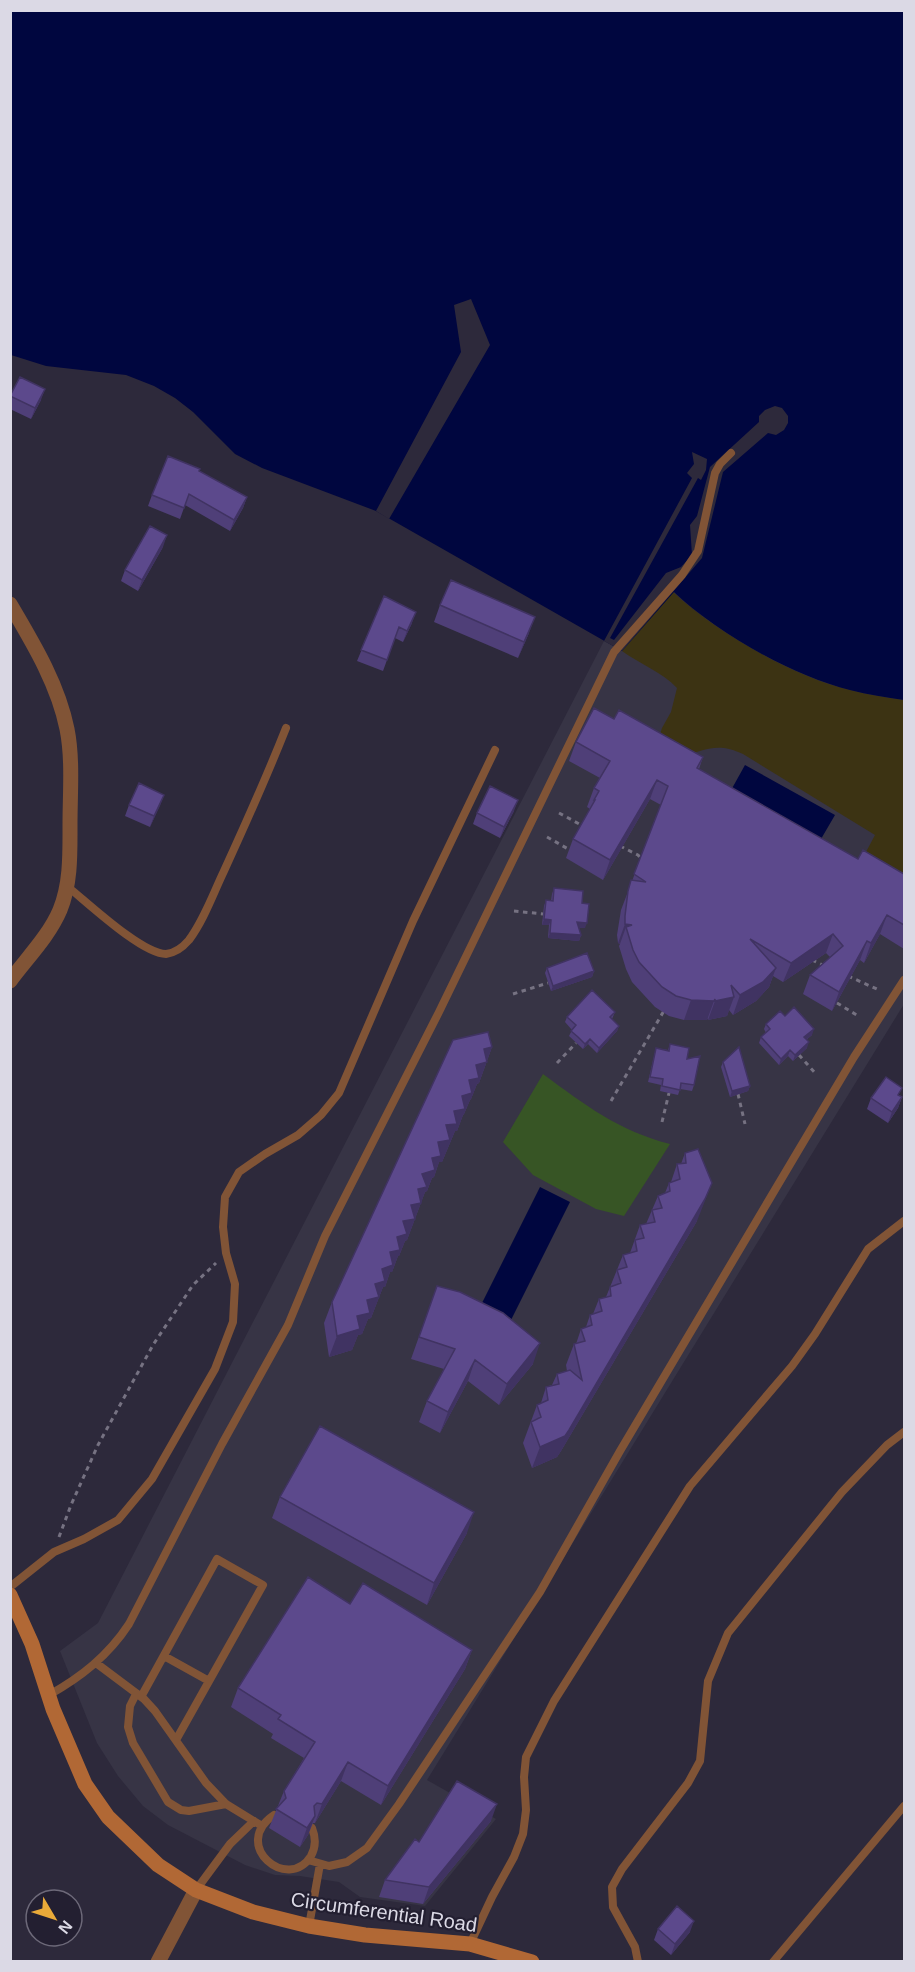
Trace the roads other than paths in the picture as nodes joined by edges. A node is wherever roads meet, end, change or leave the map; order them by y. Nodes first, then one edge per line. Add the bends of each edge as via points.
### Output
1 (731, 453) dead end
2 (10, 604) edge
3 (286, 728) dead end
4 (495, 750) dead end
5 (68, 887) junction
6 (904, 980) edge
7 (10, 981) edge
8 (904, 1221) edge
9 (904, 1432) edge
10 (10, 1587) edge
11 (10, 1595) edge
12 (164, 1656) junction
13 (96, 1663) junction
14 (209, 1681) junction
15 (49, 1695) junction
16 (139, 1696) junction
17 (176, 1740) junction
18 (226, 1804) junction
19 (904, 1806) edge
20 (274, 1815) edge
21 (254, 1821) junction
22 (262, 1826) junction
23 (312, 1828) edge
24 (308, 1860) junction
25 (320, 1864) junction
26 (196, 1890) junction
27 (309, 1926) junction
28 (470, 1944) junction
29 (495, 1956) edge
30 (158, 1962) edge
31 (532, 1962) edge
32 (638, 1962) edge
33 (773, 1962) edge

1 - 13 lane via 714,473 698,551 682,575 614,652 325,1236 288,1325 129,1624 117,1643
2 - 5 street via 58,697 67,730
3 - 5 lane via 203,916 177,951 151,951
4 - 10 lane via 413,921 339,1093 297,1135 239,1172 225,1197 223,1227 235,1284 233,1322 215,1368 187,1419 152,1479 118,1520 54,1552
5 - 7 street via 59,912
6 - 25 lane via 809,1132 540,1592 367,1848 348,1863
8 - 28 lane via 868,1249 792,1366 690,1486 554,1701 526,1756 523,1834
9 - 32 lane via 842,1492 728,1633 708,1681 700,1761 612,1887 613,1907 635,1947
11 - 15 main road, Circumferential Road
12 - 14 lane
12 - 14 lane via 217,1559 263,1585
12 - 16 lane
13 - 15 lane
13 - 16 lane
14 - 17 lane
15 - 26 main road, Circumferential Road via 85,1784 108,1817 158,1865
16 - 17 lane via 156,1711
16 - 18 lane via 130,1706 128,1727 133,1743 168,1802 189,1811
17 - 18 lane
18 - 21 lane
19 - 33 lane
20 - 22 lane
21 - 22 lane
21 - 26 lane via 230,1844
22 - 24 lane via 259,1848 272,1865 288,1869
23 - 24 lane via 315,1845
24 - 25 lane
25 - 27 lane
26 - 27 main road, Circumferential Road via 253,1912
26 - 30 street
27 - 28 main road, Circumferential Road
28 - 29 main road, Circumferential Road
29 - 31 main road, Circumferential Road

